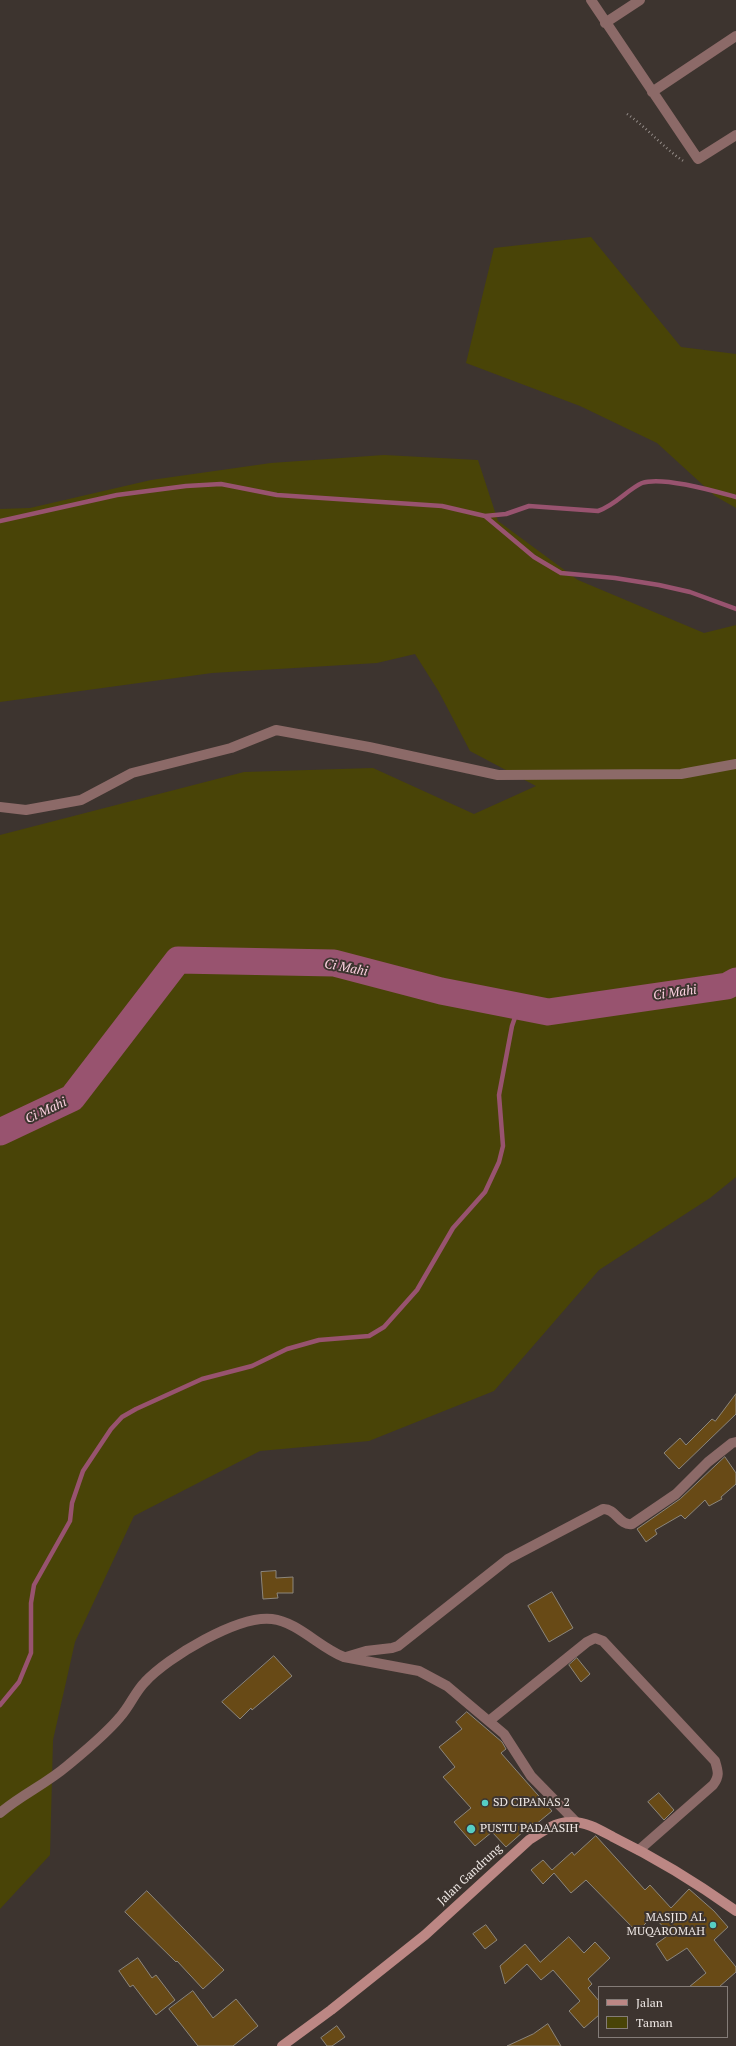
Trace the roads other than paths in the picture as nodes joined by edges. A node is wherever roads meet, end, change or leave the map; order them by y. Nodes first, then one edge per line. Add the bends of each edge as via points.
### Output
1 (591, 0) edge
2 (640, 0) edge
3 (606, 23) junction
4 (736, 36) edge
5 (652, 92) junction
6 (736, 135) edge
7 (736, 764) edge
8 (0, 807) edge
9 (736, 1442) edge
10 (344, 1657) junction
11 (489, 1721) junction
12 (0, 1813) edge
13 (576, 1822) junction
14 (639, 1850) junction
15 (736, 1911) edge
16 (282, 2046) edge

1 - 3 street
2 - 3 street
3 - 5 street
4 - 5 street
5 - 6 street via 698,159
7 - 8 street via 681,774 498,775 276,730 231,748 132,773 81,800 26,810
9 - 10 street via 708,1462 676,1494 632,1524 623,1523 609,1510 603,1509 508,1558 398,1646
10 - 11 street via 428,1674 447,1686
10 - 12 street via 332,1653 290,1624 272,1619 247,1622 217,1632 150,1677 110,1728 55,1776 18,1798
11 - 13 street via 504,1734 531,1776
11 - 14 street via 586,1642 596,1638 603,1641 715,1760 718,1771 713,1786
13 - 14 street, Jalan Gandrung via 591,1826
13 - 16 street, Jalan Gandrung via 558,1824 529,1840 425,1935
14 - 15 street, Jalan Gandrung via 687,1877

